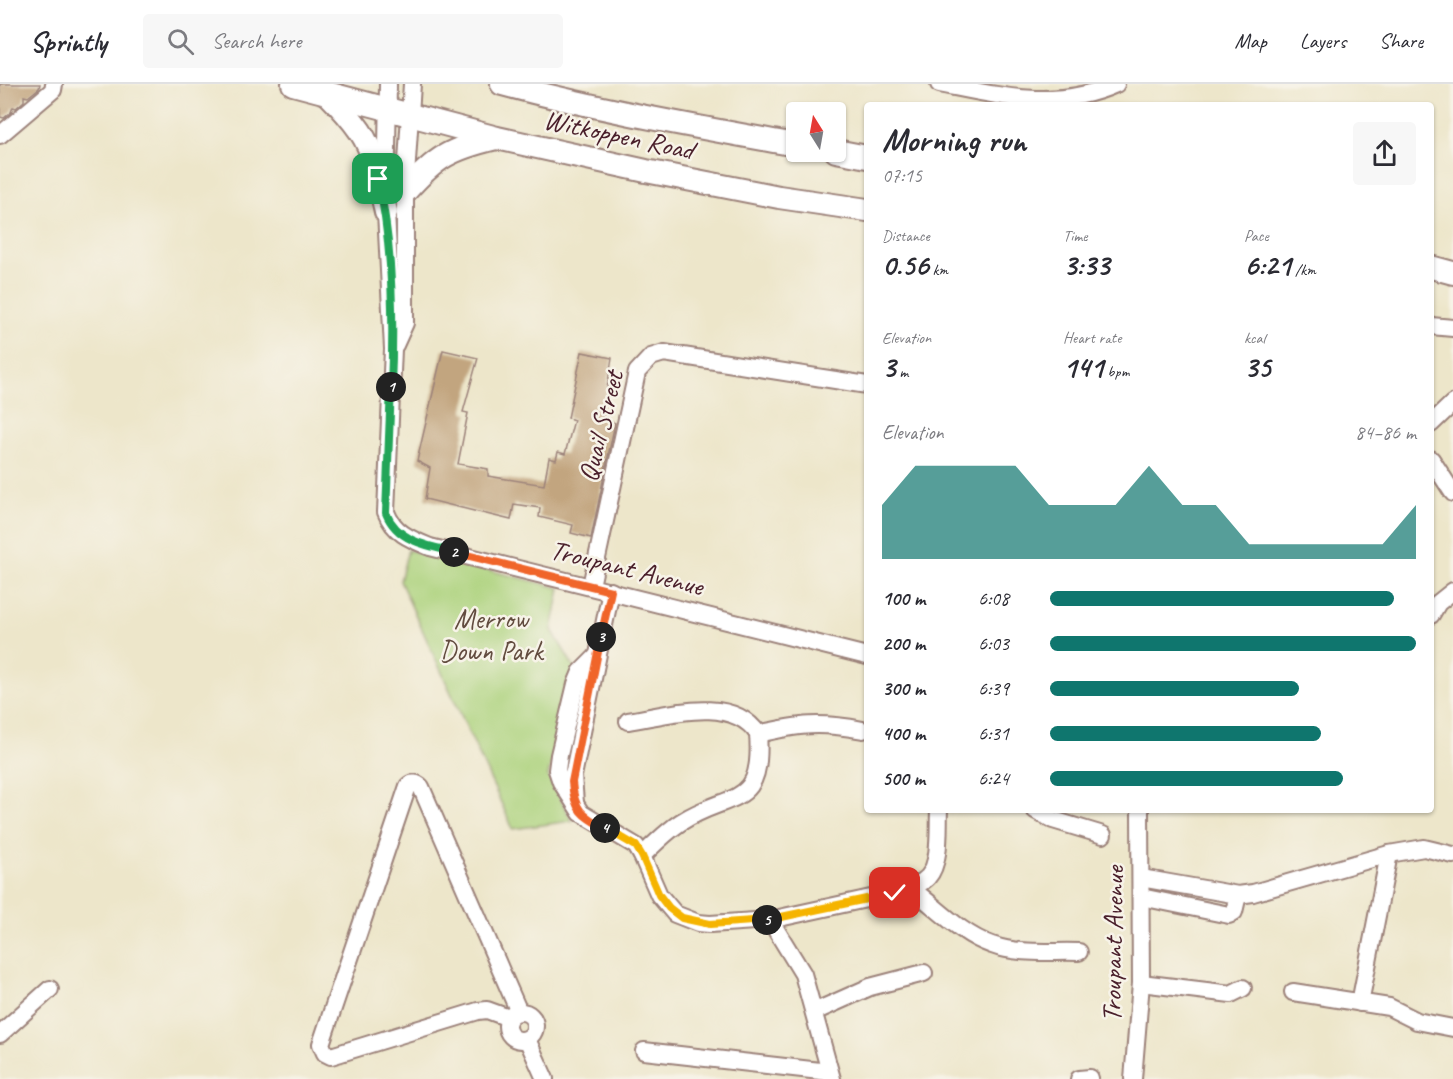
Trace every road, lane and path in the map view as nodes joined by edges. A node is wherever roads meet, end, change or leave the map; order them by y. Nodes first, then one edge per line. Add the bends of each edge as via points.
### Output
1 (54, 84) edge
2 (293, 84) edge
3 (388, 84) edge
4 (412, 84) edge
5 (502, 84) edge
6 (939, 84) edge
7 (1116, 84) edge
8 (328, 95) junction
9 (387, 109) junction
10 (410, 113) junction
11 (0, 135) edge
12 (497, 138) junction
13 (786, 143) edge
14 (846, 153) edge
15 (864, 156) edge
16 (405, 192) junction
17 (864, 210) edge
18 (386, 212) junction
19 (1434, 268) edge
20 (1453, 273) edge
21 (1434, 285) edge
22 (1453, 289) edge
23 (1434, 326) edge
24 (1453, 328) edge
25 (393, 349) junction
26 (864, 386) edge
27 (1453, 403) edge
28 (1434, 421) edge
29 (1434, 464) edge
30 (1453, 493) edge
31 (591, 586) junction
32 (611, 591) junction
33 (1453, 591) edge
34 (1434, 609) edge
35 (864, 655) edge
36 (628, 721) dead end
37 (863, 730) dead end
38 (758, 734) junction
39 (939, 813) edge
40 (1040, 813) edge
41 (1140, 813) edge
42 (1103, 835) dead end
43 (1389, 854) junction
44 (1453, 855) edge
45 (642, 856) junction
46 (1141, 878) junction
47 (912, 889) junction
48 (1238, 895) junction
49 (1141, 897) junction
50 (770, 920) junction
51 (1079, 952) dead end
52 (924, 973) dead end
53 (1141, 984) junction
54 (1243, 988) dead end
55 (50, 989) dead end
56 (1293, 992) dead end
57 (1360, 1004) junction
58 (814, 1012) junction
59 (514, 1015) junction
60 (1453, 1028) edge
61 (0, 1034) edge
62 (644, 1052) dead end
63 (830, 1075) edge
64 (545, 1079) edge
65 (1133, 1079) edge

1 - 11 street
2 - 8 main road, Witkoppen Road
3 - 9 street
4 - 10 street
5 - 13 main road, Witkoppen Road via 558,99
6 - 7 street via 1019,99 1050,100
8 - 9 main road, Witkoppen Road
8 - 18 main road via 354,123 370,149
9 - 10 main road, Witkoppen Road
9 - 18 street
10 - 12 main road, Witkoppen Road
10 - 16 street
12 - 16 main road via 443,156 427,167
12 - 17 main road, Witkoppen Road via 779,197
14 - 15 main road
16 - 25 street via 405,324
18 - 25 street
19 - 20 main road
21 - 22 main road
23 - 24 street
25 - 31 street, Troupant Avenue via 386,513 399,533 430,547
26 - 31 street, Quail Street via 664,353 651,357 637,372
27 - 28 street
29 - 30 street
31 - 32 street, Troupant Avenue
32 - 35 street, Troupant Avenue
32 - 45 street via 597,656 581,672 576,684 558,770 566,792 581,813 636,846
33 - 34 street
36 - 38 street via 719,711 744,720
37 - 38 street via 813,724
38 - 45 street via 758,769 746,791 683,820
39 - 47 street via 936,861 928,877
40 - 42 street
41 - 46 street, Troupant Avenue
43 - 44 street via 1424,848
43 - 48 street
43 - 57 street
45 - 50 street via 659,895 682,918 710,924
46 - 48 street
46 - 49 street, Troupant Avenue
47 - 50 street
47 - 51 street via 973,937 993,946
48 - 49 street via 1234,912 1228,915
49 - 53 street, Troupant Avenue
50 - 58 street via 800,968
52 - 58 street via 870,987
53 - 54 street via 1231,994
53 - 65 street, Troupant Avenue
55 - 61 street
56 - 57 street
57 - 60 street via 1389,1007 1417,1021
58 - 63 street
59 - 59 street via 477,1011 331,1056 323,1049 321,1044 410,784 421,787
59 - 64 street via 507,1025 510,1035 527,1038
62 - 63 street

